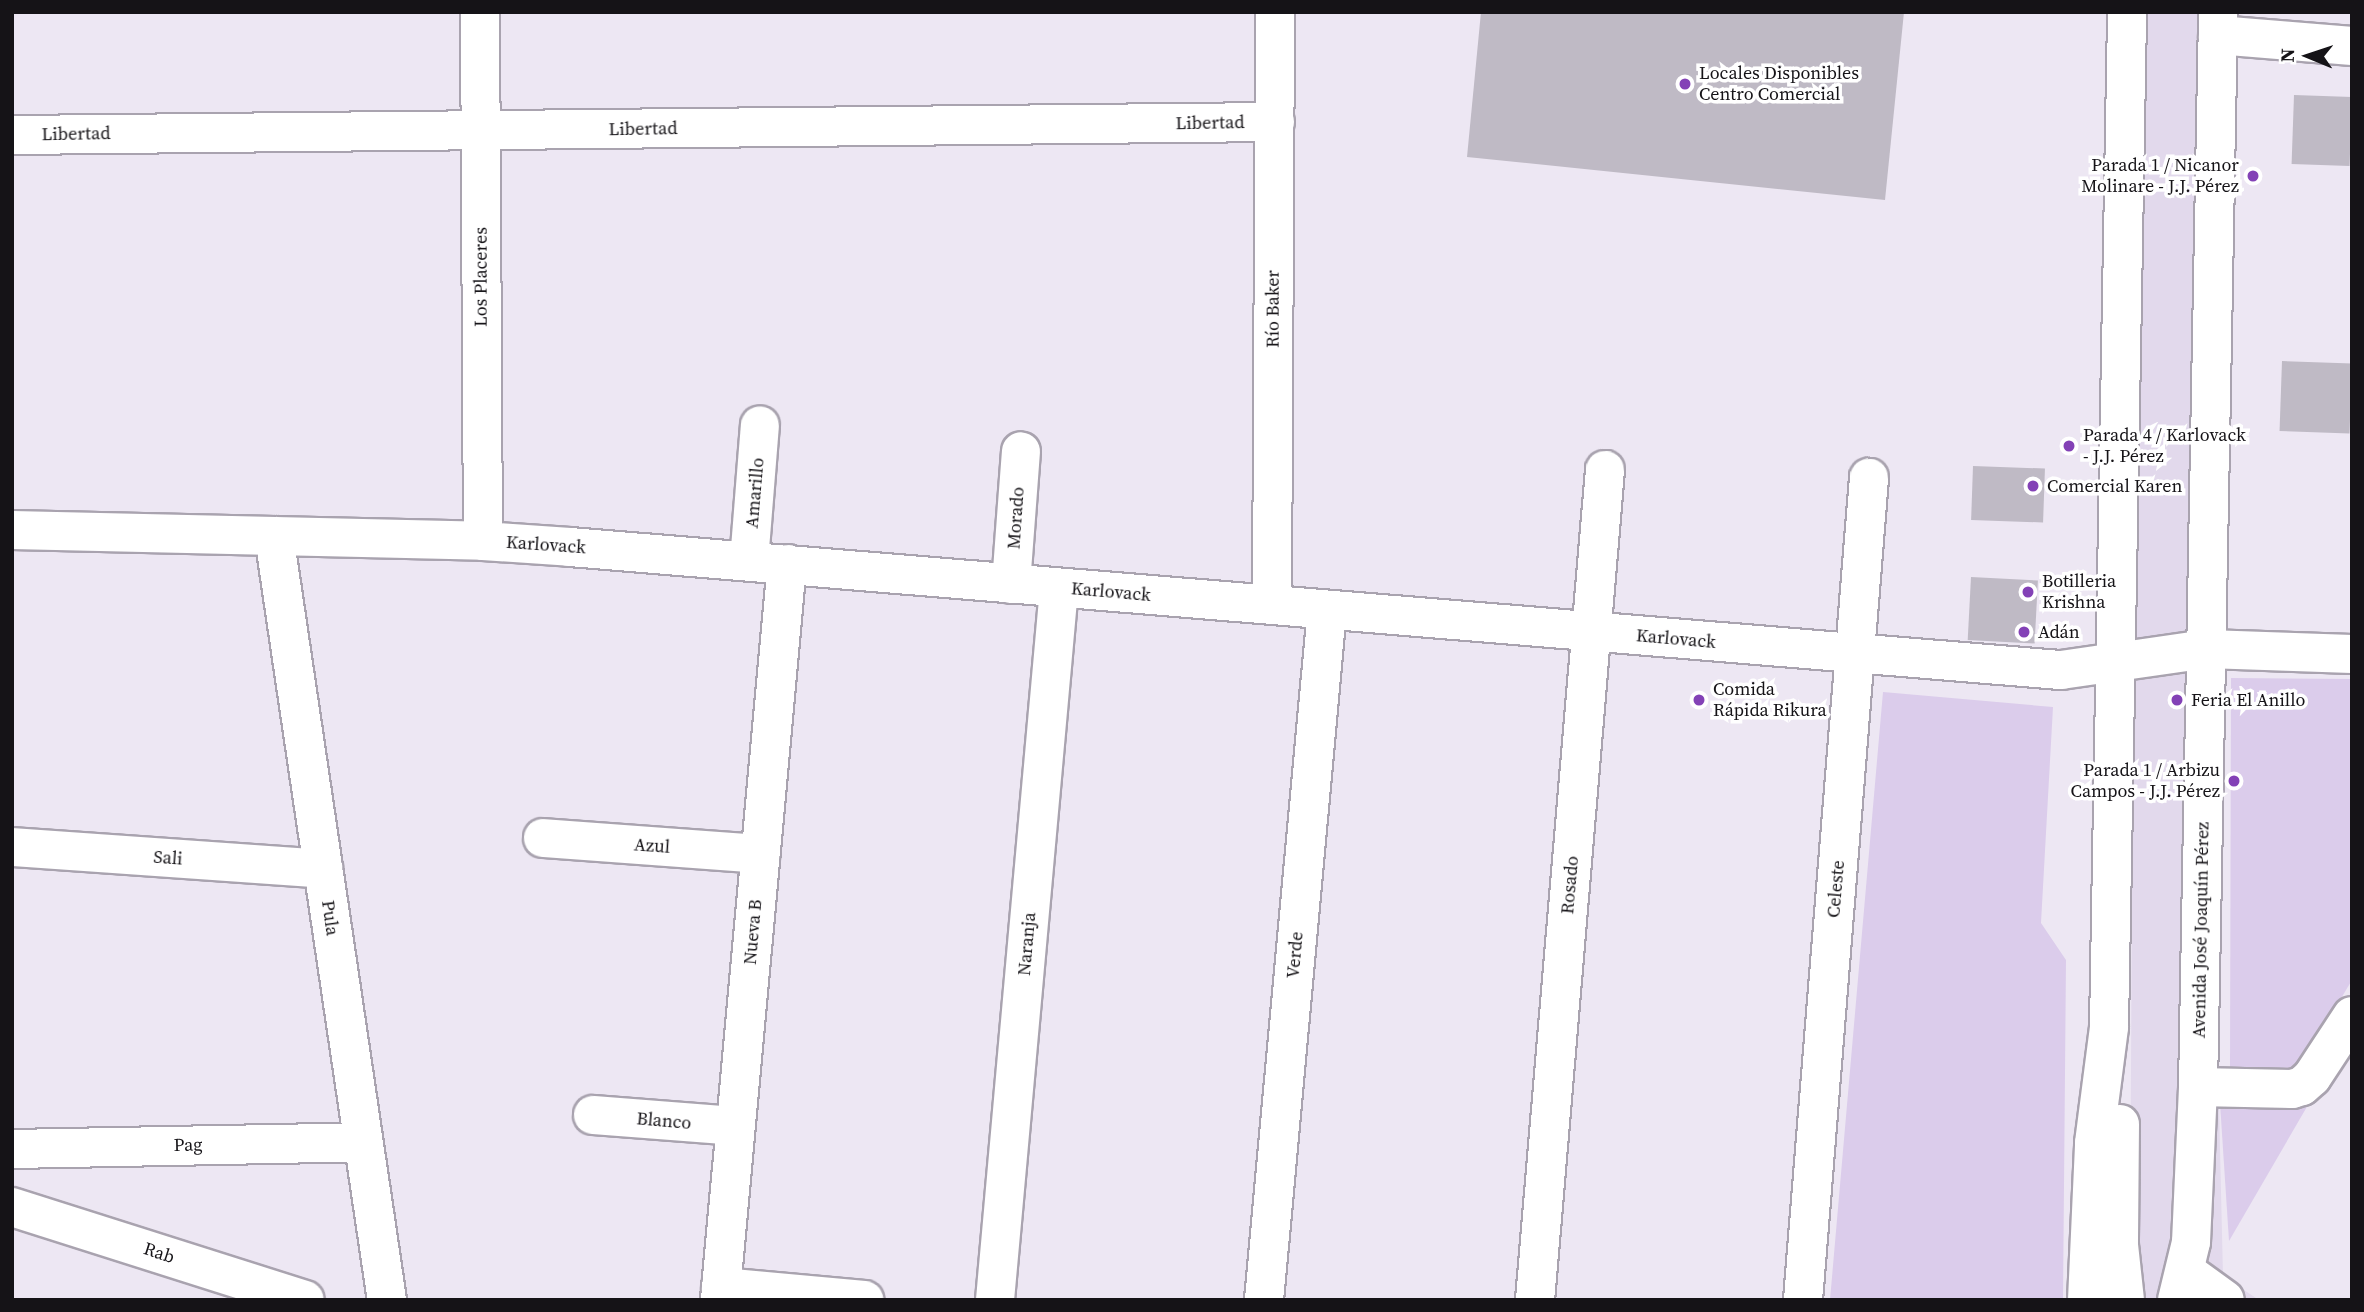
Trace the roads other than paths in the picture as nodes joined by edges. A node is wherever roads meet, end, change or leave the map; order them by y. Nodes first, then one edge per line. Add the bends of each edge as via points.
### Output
1 (480, 12) edge
2 (1275, 12) edge
3 (2127, 12) edge
4 (2218, 24) edge
5 (2352, 46) edge
6 (1275, 122) junction
7 (481, 130) junction
8 (12, 135) edge
9 (760, 425) dead end
10 (1021, 452) dead end
11 (1605, 470) dead end
12 (1869, 478) dead end
13 (12, 530) edge
14 (274, 536) junction
15 (483, 541) junction
16 (768, 563) junction
17 (1011, 584) junction
18 (1059, 587) junction
19 (1272, 605) junction
20 (1327, 610) junction
21 (1591, 632) junction
22 (2207, 649) junction
23 (1854, 654) junction
24 (2352, 654) edge
25 (2115, 661) junction
26 (543, 838) dead end
27 (12, 847) edge
28 (760, 854) junction
29 (323, 869) junction
30 (2352, 1016) edge
31 (2109, 1042) junction
32 (2198, 1087) junction
33 (593, 1115) dead end
34 (735, 1126) junction
35 (363, 1142) junction
36 (12, 1149) edge
37 (12, 1207) edge
38 (2181, 1285) edge
39 (720, 1294) edge
40 (305, 1300) edge
41 (387, 1300) edge
42 (864, 1300) edge
43 (995, 1300) edge
44 (1264, 1300) edge
45 (1535, 1300) edge
46 (1803, 1300) edge
47 (2087, 1300) edge
48 (2125, 1300) edge
49 (2225, 1300) edge

1 - 7 street, Los Placeres
2 - 6 street, Río Baker
3 - 25 street
4 - 5 street
4 - 22 street, Avenida José Joaquín Pérez
6 - 7 street, Libertad
6 - 19 street, Río Baker
7 - 8 street, Libertad
7 - 15 street, Los Placeres
9 - 16 street, Amarillo
10 - 17 street, Morado
11 - 21 street, Rosado
12 - 23 street, Celeste
13 - 14 street, Karlovack
14 - 15 street, Karlovack
14 - 29 street, Pula
15 - 16 street, Karlovack
16 - 17 street, Karlovack
16 - 28 street, Nueva B
17 - 18 street, Karlovack
18 - 19 street, Karlovack
18 - 43 street, Naranja
19 - 20 street, Karlovack
20 - 21 street, Karlovack
20 - 44 street, Verde
21 - 23 street, Karlovack
21 - 45 street, Rosado
22 - 24 street, Karlovack
22 - 25 street, Karlovack
22 - 32 street, Avenida José Joaquín Pérez
23 - 25 street, Karlovack via 2061,670
23 - 46 street, Celeste
25 - 31 street
26 - 28 street, Azul
27 - 29 street, Sali
28 - 34 street, Nueva B
29 - 35 street, Pula
30 - 32 street via 2302,1086
31 - 47 street via 2094,1143
31 - 48 street via 2118,1072 2119,1245
32 - 38 street, Avenida José Joaquín Pérez via 2191,1242
33 - 34 street, Blanco
34 - 39 street, Nueva B
35 - 36 street, Pag
35 - 41 street, Pula
37 - 40 street, Rab
38 - 49 street
39 - 42 street

